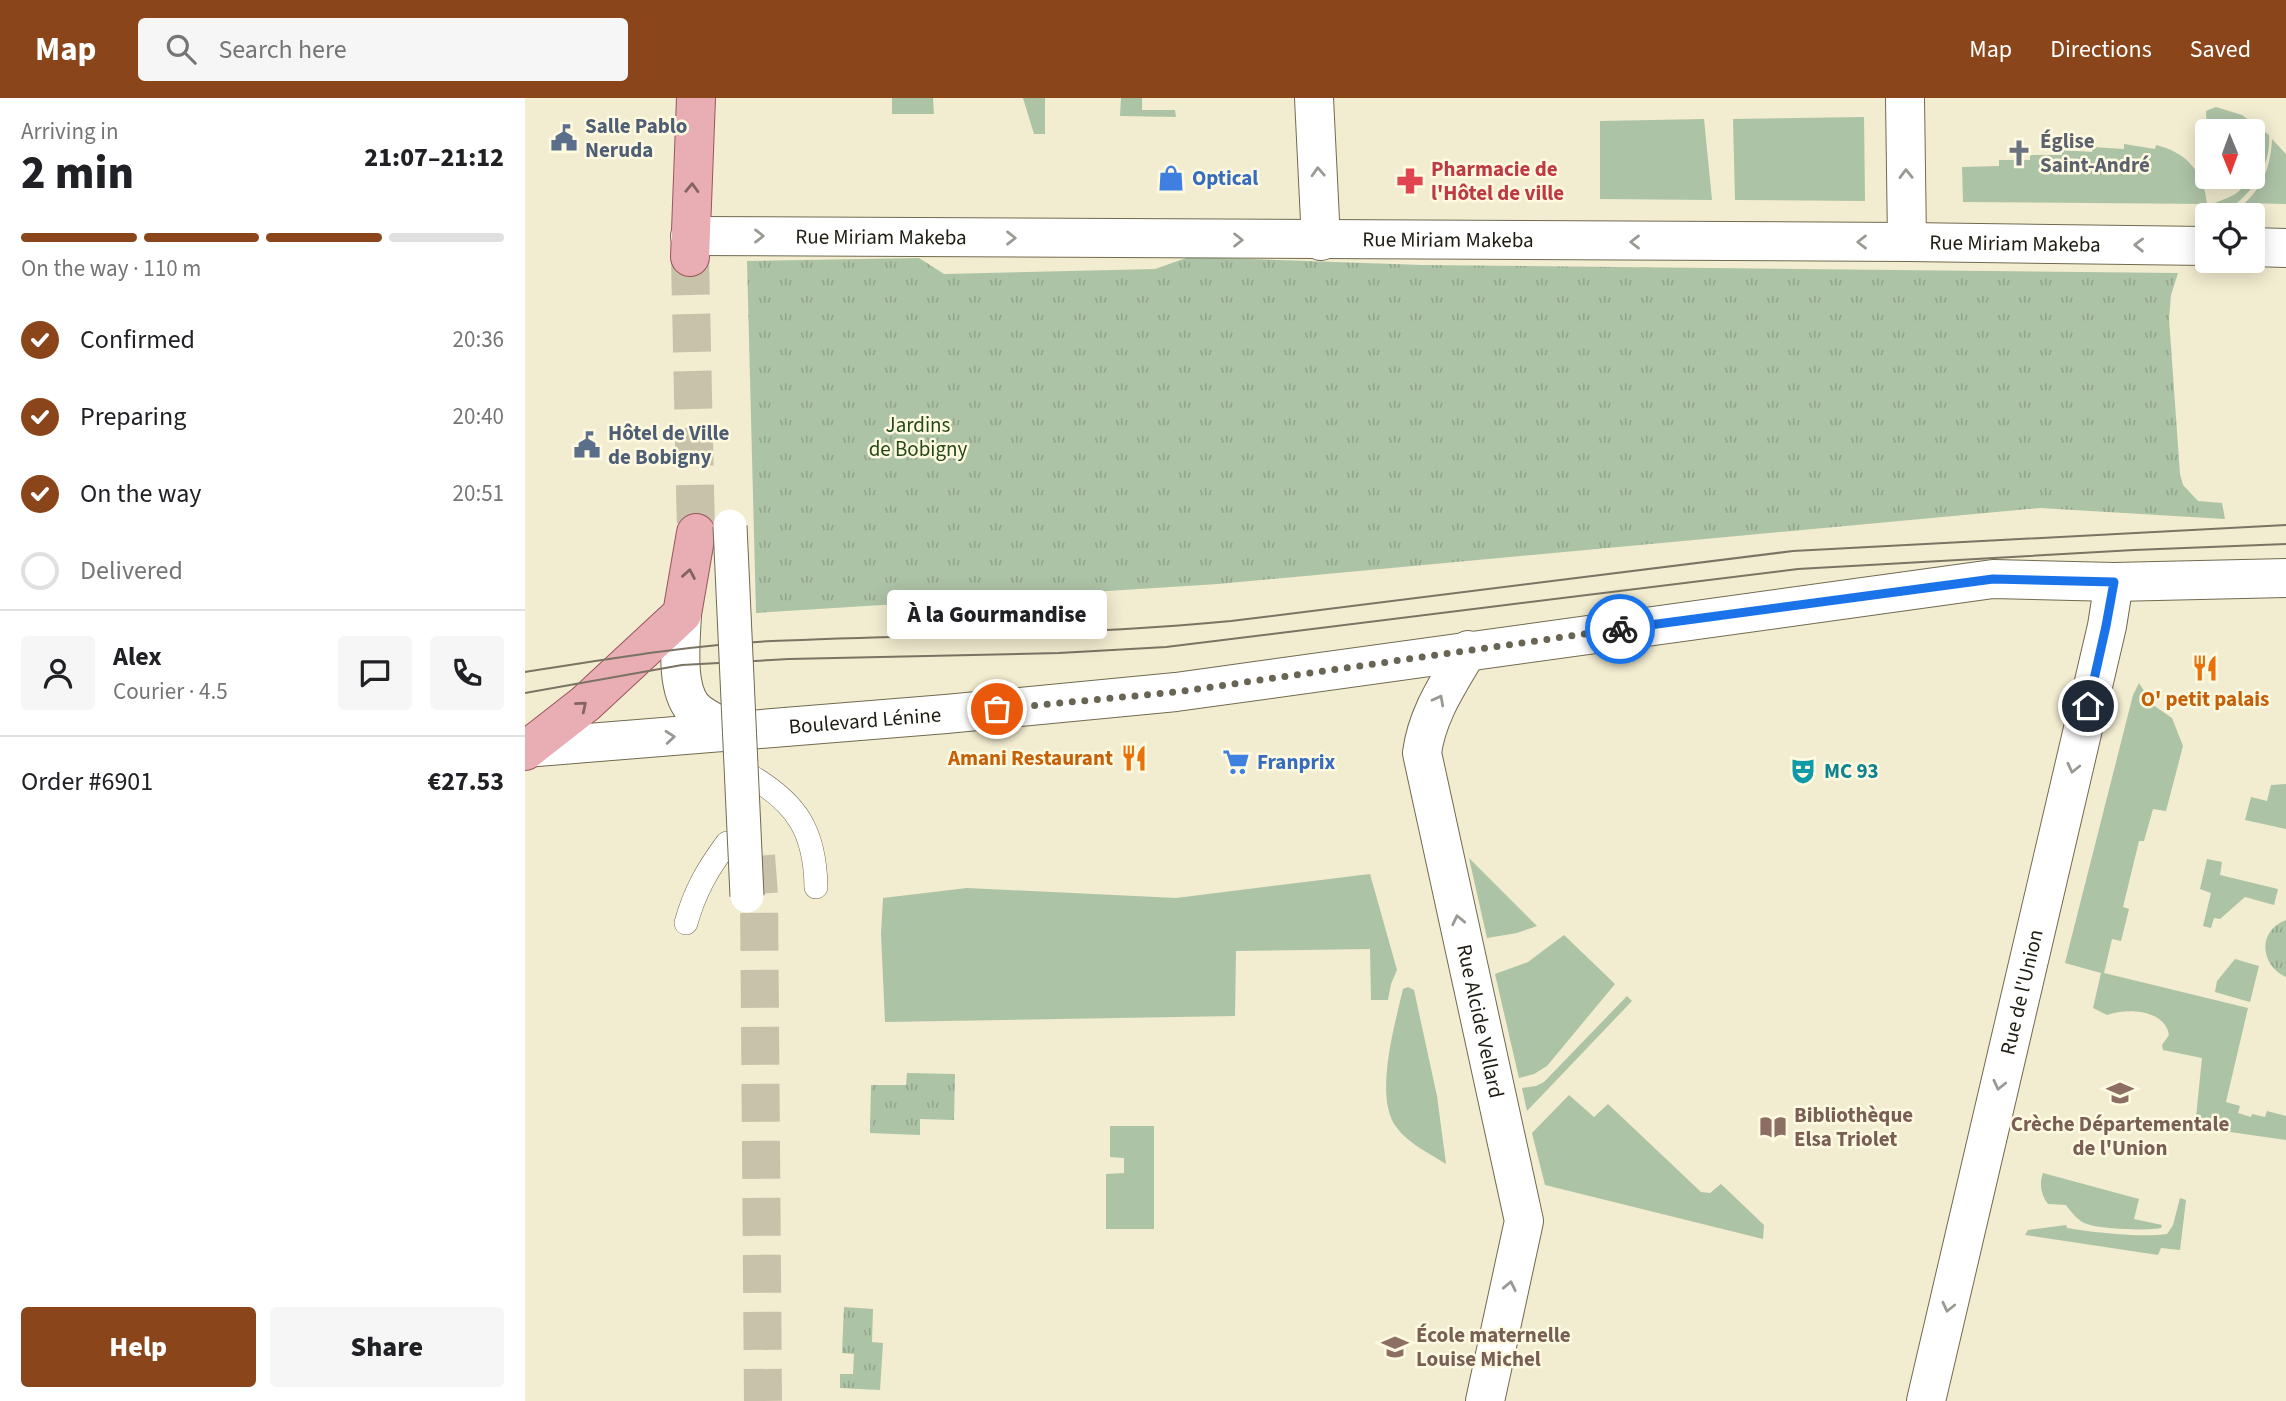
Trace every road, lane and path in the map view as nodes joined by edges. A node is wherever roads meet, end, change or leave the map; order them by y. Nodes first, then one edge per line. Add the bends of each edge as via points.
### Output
1 (696, 98) edge
2 (1314, 98) edge
3 (1905, 98) edge
4 (1321, 241) junction
5 (1907, 242) junction
6 (2195, 246) edge
7 (690, 247) joint
8 (2265, 247) edge
9 (2286, 247) edge
10 (713, 530) joint
11 (2286, 578) edge
12 (2114, 582) junction
13 (682, 614) junction
14 (1468, 650) junction
15 (731, 732) junction
16 (526, 749) edge
17 (749, 775) dead end
18 (727, 844) dead end
19 (815, 887) dead end
20 (747, 896) dead end
21 (686, 923) dead end
22 (1485, 1401) edge
23 (1927, 1401) edge

7 -> 1 main road
4 -> 2 street
5 -> 3 street
5 -> 4 street, Rue Miriam Makeba
7 -> 4 street, Rue Miriam Makeba
6 -> 5 street, Rue Miriam Makeba
8 - 9 street
13 -> 10 main road
10 - 20 street, bridge
11 - 12 street, Boulevard Lénine
12 - 14 street, Boulevard Lénine via 1993,579
12 -> 23 street, Rue de l'Union
13 - 15 street via 684,688 694,709
16 -> 13 main road via 585,704
14 - 15 street, Boulevard Lénine via 1176,692
22 -> 14 street, Rue Alcide Vellard via 1524,1221 1422,753 1436,704
16 -> 15 street, Boulevard Lénine
17 - 19 lane via 796,812 808,834
18 - 21 lane via 707,870

